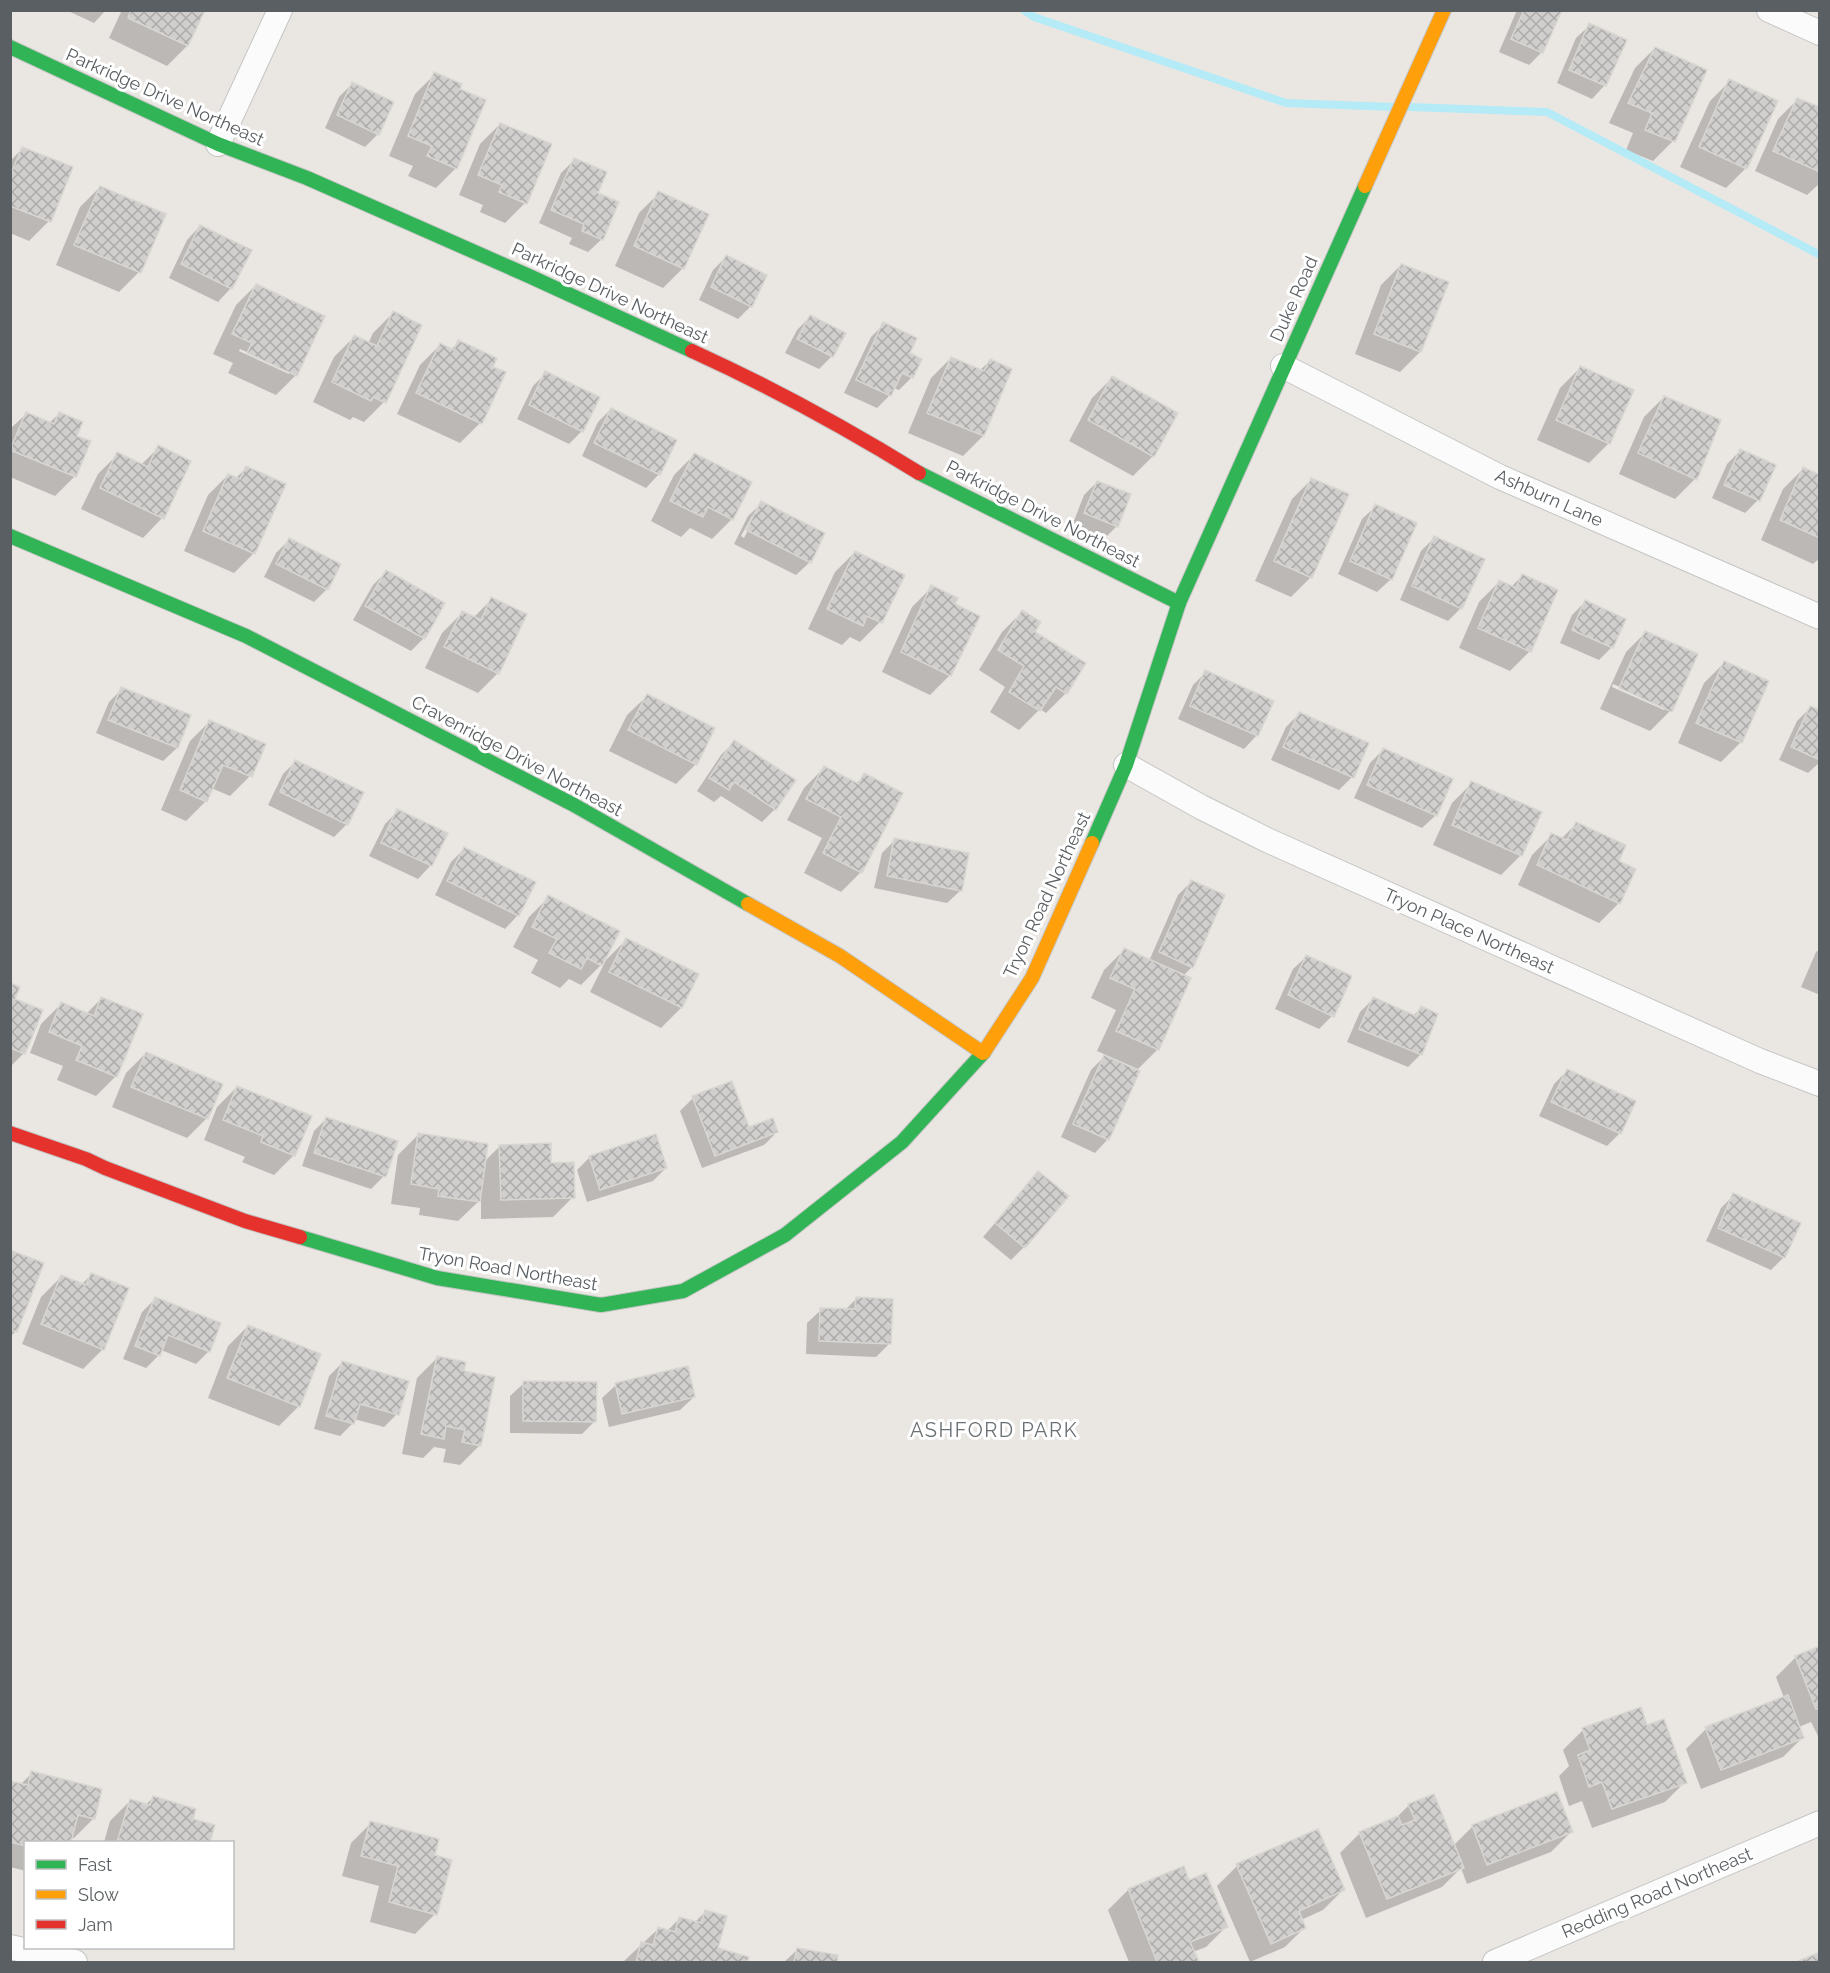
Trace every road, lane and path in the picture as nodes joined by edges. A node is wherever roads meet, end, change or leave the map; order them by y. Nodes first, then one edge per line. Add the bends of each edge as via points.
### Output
1 (280, 10) edge
2 (1444, 10) edge
3 (1769, 10) edge
4 (1820, 33) edge
5 (10, 47) edge
6 (218, 144) junction
7 (1283, 366) junction
8 (10, 536) edge
9 (1179, 603) junction
10 (1820, 617) edge
11 (1126, 765) junction
12 (983, 1053) junction
13 (1820, 1084) edge
14 (10, 1133) edge
15 (1820, 1823) edge
16 (10, 1947) edge
17 (75, 1962) edge
18 (1495, 1962) edge

1 - 6 street
2 - 7 street, Duke Road
3 - 4 street
5 - 6 street, Parkridge Drive Northeast
6 - 9 street, Parkridge Drive Northeast via 308,178 760,382 919,473
7 - 9 street, Duke Road
7 - 10 street, Ashburn Lane via 1500,477
8 - 12 street, Cravenridge Drive Northeast via 246,636 574,805 840,956
9 - 11 street, Tryon Road Northeast
11 - 12 street, Tryon Road Northeast via 1032,978
11 - 13 street, Tryon Place Northeast via 1267,840 1760,1061
12 - 14 street, Tryon Road Northeast via 902,1142 785,1234 683,1291 601,1305 437,1278 245,1221
15 - 18 street, Redding Road Northeast
16 - 17 street

